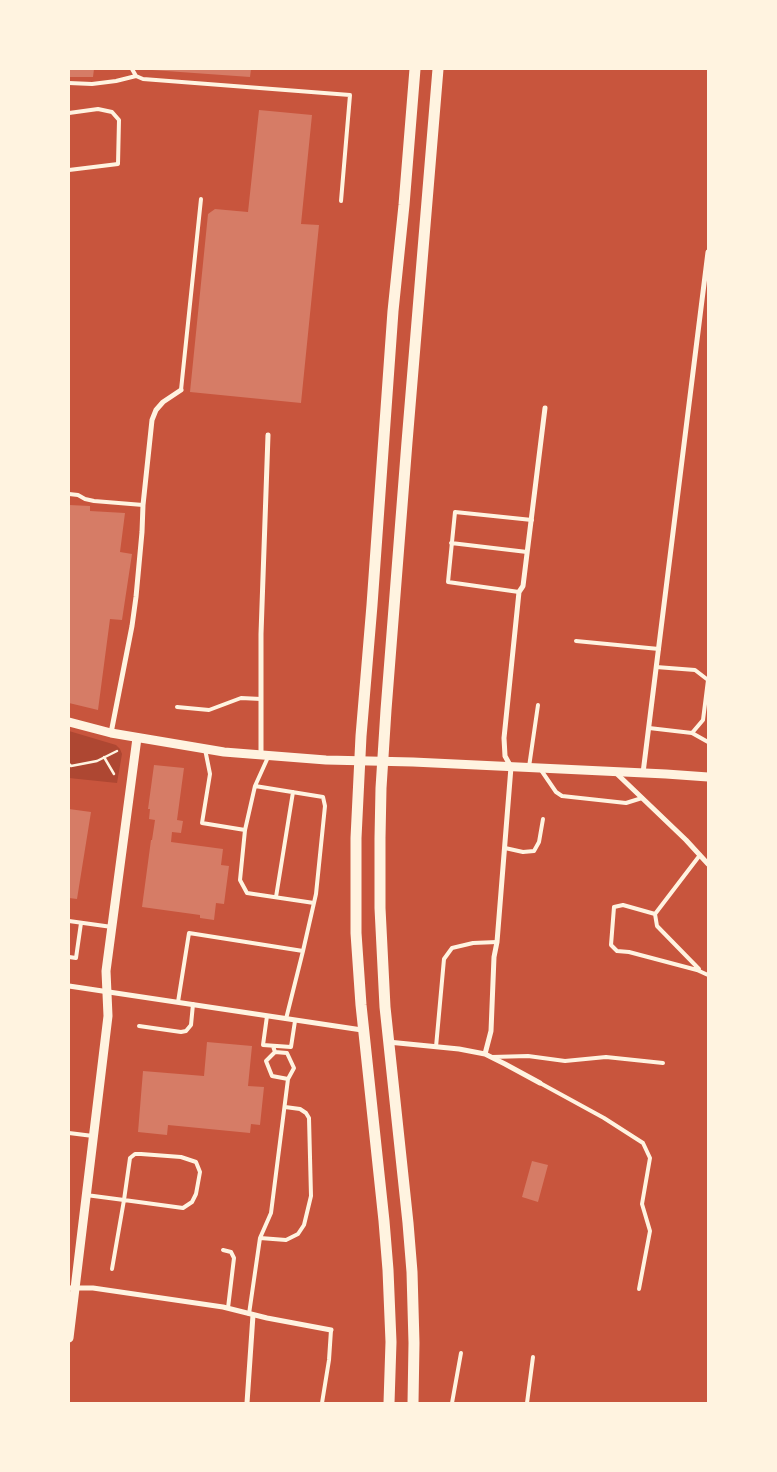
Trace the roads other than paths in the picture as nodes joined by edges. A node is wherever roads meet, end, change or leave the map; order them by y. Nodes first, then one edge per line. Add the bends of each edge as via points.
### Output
1 (132, 69) edge
2 (415, 69) edge
3 (438, 69) edge
4 (136, 76) junction
5 (69, 83) edge
6 (69, 113) edge
7 (69, 170) edge
8 (201, 199) dead end
9 (341, 201) dead end
10 (708, 252) edge
11 (181, 390) joint
12 (545, 408) dead end
13 (268, 435) dead end
14 (69, 494) edge
15 (143, 505) junction
16 (532, 520) junction
17 (451, 543) junction
18 (528, 552) junction
19 (519, 592) junction
20 (576, 641) dead end
21 (659, 649) junction
22 (656, 668) junction
23 (708, 680) edge
24 (261, 699) junction
25 (538, 705) dead end
26 (178, 707) dead end
27 (69, 722) edge
28 (649, 728) junction
29 (111, 733) junction
30 (692, 733) junction
31 (137, 738) junction
32 (708, 742) edge
33 (205, 749) junction
34 (265, 755) junction
35 (359, 761) junction
36 (383, 761) junction
37 (511, 767) junction
38 (529, 768) junction
39 (540, 768) junction
40 (614, 772) junction
41 (643, 773) junction
42 (708, 777) edge
43 (255, 786) junction
44 (293, 792) junction
45 (643, 798) junction
46 (543, 819) dead end
47 (245, 830) junction
48 (504, 848) junction
49 (700, 855) junction
50 (708, 864) edge
51 (276, 897) junction
52 (314, 903) junction
53 (655, 914) junction
54 (69, 921) edge
55 (81, 923) junction
56 (112, 927) junction
57 (497, 942) junction
58 (303, 951) junction
59 (69, 956) edge
60 (702, 972) junction
61 (708, 975) edge
62 (69, 986) edge
63 (108, 993) junction
64 (178, 1002) junction
65 (194, 1004) junction
66 (267, 1016) junction
67 (286, 1019) junction
68 (295, 1020) junction
69 (139, 1026) dead end
70 (362, 1030) junction
71 (388, 1042) junction
72 (273, 1046) junction
73 (436, 1047) junction
74 (275, 1052) junction
75 (485, 1054) junction
76 (492, 1057) junction
77 (663, 1063) dead end
78 (288, 1079) junction
79 (540, 1083) joint
80 (285, 1107) junction
81 (69, 1133) edge
82 (93, 1136) junction
83 (86, 1195) junction
84 (124, 1200) junction
85 (260, 1238) junction
86 (223, 1250) dead end
87 (112, 1269) dead end
88 (72, 1288) edge
89 (639, 1289) dead end
90 (228, 1308) junction
91 (251, 1314) junction
92 (331, 1330) joint
93 (69, 1338) edge
94 (462, 1353) dead end
95 (534, 1357) dead end
96 (248, 1403) edge
97 (322, 1403) edge
98 (389, 1403) edge
99 (413, 1403) edge
100 (452, 1403) edge
101 (527, 1403) edge

1 - 4 lane
2 - 35 main road
3 - 36 main road
4 - 5 lane via 92,84
4 - 9 lane via 350,95
6 - 7 lane via 98,108 112,112 120,120 118,164
8 - 11 lane
10 - 21 street
11 - 15 street via 163,402 152,420
12 - 16 street
13 - 24 street
14 - 15 lane via 94,501
15 - 29 street via 132,626
16 - 17 lane via 455,512
16 - 18 street
17 - 18 lane
17 - 19 lane via 448,582
18 - 19 street via 523,586
19 - 37 street via 504,738 504,756
20 - 21 lane
21 - 22 street
22 - 23 lane via 695,670
22 - 28 street
23 - 30 lane via 703,720
24 - 26 lane via 241,698 209,710
24 - 34 street
25 - 38 lane
27 - 29 street
28 - 30 lane
28 - 41 street
29 - 31 street
30 - 32 lane
31 - 33 street
31 - 56 street
33 - 34 street
33 - 47 lane via 210,774 202,823
34 - 35 street
34 - 43 lane
35 - 36 street
35 - 70 main road via 355,884
36 - 37 street
36 - 71 main road via 380,908
37 - 38 street
37 - 48 street
38 - 39 street
39 - 40 street
39 - 45 lane via 562,796 626,803
40 - 41 street
40 - 45 street
41 - 42 street
43 - 44 lane
43 - 47 lane
44 - 51 lane
44 - 52 lane via 323,797 325,806
45 - 49 street
46 - 48 lane via 534,851
47 - 51 lane via 240,880 247,893
48 - 57 street
49 - 50 street
49 - 53 lane
51 - 52 lane
52 - 58 lane
53 - 60 lane via 657,926
53 - 60 lane via 623,905 614,907 611,945 617,951
54 - 55 lane
55 - 56 lane
55 - 59 lane via 76,958
56 - 63 street via 106,971
57 - 73 lane via 452,948 444,959
57 - 75 street via 491,1031
58 - 64 lane via 189,932
58 - 67 lane
60 - 61 lane
62 - 63 street
63 - 64 street
63 - 82 street
64 - 65 street
65 - 66 street
65 - 69 lane via 191,1025 186,1031
66 - 67 street
66 - 72 lane via 263,1045
67 - 68 street
68 - 70 street
68 - 72 lane via 291,1047
70 - 98 main road via 386,1245 391,1342
71 - 73 street
71 - 99 main road via 411,1247
72 - 74 lane
73 - 75 street
74 - 78 lane via 286,1053 294,1068
74 - 78 lane via 266,1061 272,1076
75 - 76 street
76 - 77 lane via 528,1056 565,1061 606,1058
76 - 79 street
78 - 80 lane
79 - 89 lane via 643,1143 650,1158 642,1204 650,1231
80 - 85 lane via 271,1213
80 - 85 lane via 300,1109 309,1118 311,1196 304,1225 298,1234 286,1240
81 - 82 lane
82 - 83 street
83 - 84 lane
83 - 88 street
84 - 84 lane via 184,1208 196,1194 200,1172 196,1162 181,1157 135,1154 130,1158
84 - 87 lane
85 - 91 lane
86 - 90 lane via 231,1252 234,1258
88 - 90 street via 92,1288
88 - 93 street
90 - 91 street
91 - 92 street
91 - 96 street
92 - 97 lane
94 - 100 lane
95 - 101 lane

